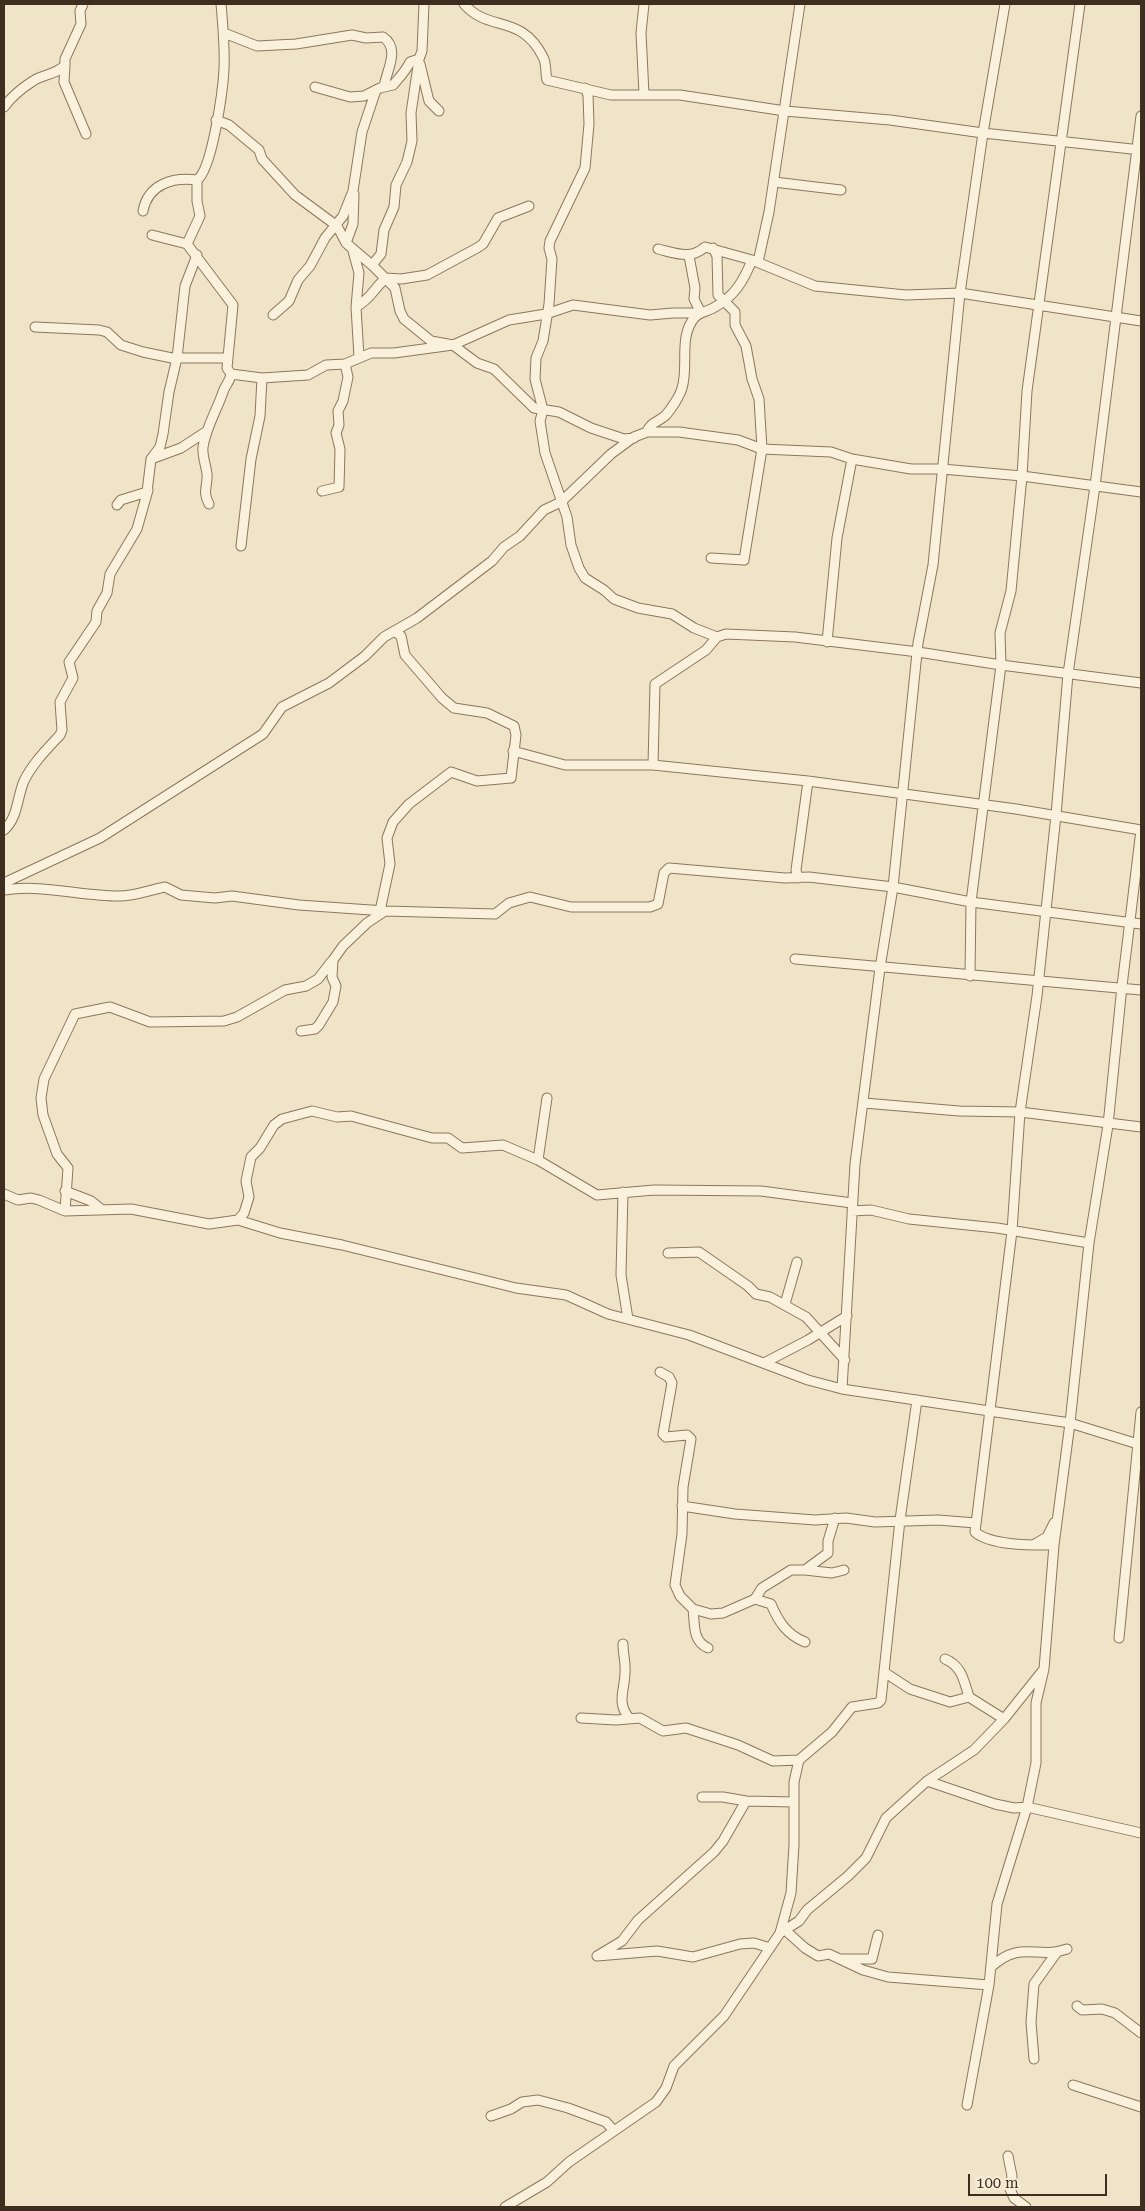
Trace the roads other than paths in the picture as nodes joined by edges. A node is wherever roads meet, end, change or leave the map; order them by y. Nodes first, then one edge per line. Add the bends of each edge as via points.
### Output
1 (83, 4) edge
2 (221, 4) edge
3 (424, 4) edge
4 (464, 4) edge
5 (644, 4) edge
6 (800, 4) edge
7 (1004, 4) edge
8 (1080, 4) edge
9 (224, 33) junction
10 (419, 59) junction
11 (65, 65) junction
12 (315, 87) dead end
13 (380, 88) junction
14 (589, 91) junction
15 (644, 94) junction
16 (4, 107) edge
17 (439, 111) dead end
18 (785, 111) junction
19 (1141, 116) edge
20 (216, 120) junction
21 (983, 133) junction
22 (86, 134) dead end
23 (1062, 141) junction
24 (1139, 150) edge
25 (197, 180) junction
26 (774, 182) junction
27 (841, 190) dead end
28 (354, 191) junction
29 (529, 206) dead end
30 (143, 211) dead end
31 (336, 226) junction
32 (152, 235) dead end
33 (346, 243) junction
34 (187, 244) junction
35 (658, 249) dead end
36 (353, 250) junction
37 (717, 251) junction
38 (197, 255) junction
39 (689, 256) junction
40 (755, 261) junction
41 (372, 265) junction
42 (386, 278) junction
43 (960, 293) junction
44 (724, 302) junction
45 (1040, 306) junction
46 (356, 308) junction
47 (701, 313) junction
48 (546, 314) junction
49 (273, 315) dead end
50 (1116, 317) junction
51 (1141, 321) edge
52 (35, 327) dead end
53 (453, 345) junction
54 (359, 357) junction
55 (177, 358) junction
56 (228, 358) junction
57 (345, 364) junction
58 (231, 374) junction
59 (262, 378) junction
60 (538, 409) junction
61 (207, 432) junction
62 (647, 432) junction
63 (634, 437) junction
64 (762, 449) junction
65 (151, 459) junction
66 (852, 459) junction
67 (942, 469) junction
68 (1022, 476) junction
69 (1095, 486) junction
70 (148, 490) junction
71 (322, 491) dead end
72 (1141, 492) edge
73 (561, 502) junction
74 (208, 504) dead end
75 (117, 505) dead end
76 (241, 546) dead end
77 (711, 558) dead end
78 (394, 631) junction
79 (717, 637) junction
80 (826, 642) junction
81 (918, 652) junction
82 (1001, 665) junction
83 (1068, 674) junction
84 (1141, 683) edge
85 (513, 752) junction
86 (652, 765) junction
87 (808, 781) junction
88 (903, 793) junction
89 (984, 805) junction
90 (1056, 815) junction
91 (4, 830) edge
92 (1141, 830) edge
93 (798, 878) junction
94 (4, 883) edge
95 (893, 886) junction
96 (4, 890) edge
97 (971, 902) junction
98 (383, 911) junction
99 (1046, 911) junction
100 (1129, 923) junction
101 (1141, 924) edge
102 (794, 959) dead end
103 (333, 960) junction
104 (880, 968) junction
105 (970, 976) junction
106 (1038, 979) junction
107 (1122, 986) junction
108 (1141, 990) edge
109 (301, 1031) dead end
110 (547, 1098) dead end
111 (864, 1102) junction
112 (1020, 1112) junction
113 (1108, 1124) junction
114 (1141, 1127) edge
115 (538, 1160) junction
116 (66, 1191) junction
117 (623, 1192) junction
118 (4, 1194) edge
119 (53, 1205) junction
120 (852, 1207) junction
121 (101, 1208) junction
122 (65, 1211) junction
123 (238, 1220) junction
124 (1012, 1231) junction
125 (1089, 1242) junction
126 (668, 1253) dead end
127 (797, 1262) dead end
128 (785, 1304) junction
129 (847, 1316) junction
130 (628, 1319) junction
131 (820, 1333) junction
132 (845, 1360) junction
133 (764, 1363) junction
134 (660, 1372) dead end
135 (842, 1389) junction
136 (917, 1400) junction
137 (990, 1411) junction
138 (1141, 1412) edge
139 (1070, 1423) junction
140 (1139, 1444) edge
141 (682, 1506) junction
142 (1058, 1513) junction
143 (836, 1518) junction
144 (900, 1520) junction
145 (976, 1523) junction
146 (1032, 1545) junction
147 (1054, 1545) junction
148 (805, 1570) junction
149 (844, 1570) dead end
150 (755, 1599) junction
151 (692, 1608) junction
152 (1119, 1638) dead end
153 (805, 1642) dead end
154 (623, 1644) dead end
155 (708, 1648) dead end
156 (945, 1659) dead end
157 (1044, 1669) junction
158 (884, 1672) junction
159 (969, 1697) junction
160 (581, 1718) dead end
161 (629, 1718) junction
162 (1004, 1719) junction
163 (799, 1760) junction
164 (927, 1781) junction
165 (702, 1797) dead end
166 (746, 1801) junction
167 (794, 1802) junction
168 (1026, 1807) junction
169 (1141, 1833) edge
170 (782, 1932) junction
171 (878, 1935) dead end
172 (770, 1948) junction
173 (1067, 1949) dead end
174 (1057, 1952) junction
175 (992, 1953) junction
176 (1002, 1957) junction
177 (841, 1959) junction
178 (991, 1967) junction
179 (989, 1984) junction
180 (1076, 2006) dead end
181 (1141, 2033) edge
182 (1034, 2059) dead end
183 (1073, 2085) dead end
184 (967, 2104) dead end
185 (1141, 2107) edge
186 (491, 2116) dead end
187 (614, 2131) junction
188 (1008, 2156) dead end
189 (505, 2207) edge
190 (1026, 2207) edge

1 - 11 street via 81,24 64,59
2 - 9 street
3 - 10 street
4 - 14 street via 474,15 504,23 528,35 543,57 547,80
5 - 15 street via 641,33
6 - 18 street
7 - 21 street
8 - 23 street
9 - 13 street via 257,46 352,35 383,37 393,58
9 - 20 street via 224,71
10 - 13 street via 410,62 393,85
10 - 17 street via 430,101
10 - 41 street via 408,162 396,185 394,208 384,230 381,254
11 - 16 street via 33,81 11,97
11 - 22 street via 64,82
12 - 13 street via 350,97 364,96
13 - 28 street via 362,132
14 - 15 street via 611,95
14 - 48 street via 585,168 548,248 552,260
15 - 18 street via 680,95
18 - 21 street via 890,120
18 - 26 street
19 - 24 street
20 - 25 street via 207,167
20 - 31 street via 259,150 262,159 295,195
21 - 23 street
21 - 43 street
23 - 24 street
23 - 45 street
24 - 50 street
25 - 30 street via 177,180 153,190
25 - 34 street via 200,216
26 - 27 street
26 - 40 street
28 - 31 street
28 - 33 street via 353,224
29 - 42 street via 498,218 483,244 435,271 407,279
31 - 33 street
31 - 49 street via 298,280 289,301
32 - 34 street
33 - 36 street
34 - 38 street
35 - 39 street
36 - 41 street
36 - 46 street via 359,273
37 - 39 street via 705,247
37 - 40 street
37 - 44 street via 718,295
38 - 55 street via 185,286
38 - 56 street via 233,305
39 - 47 street via 694,299
40 - 43 street via 815,286 906,295
40 - 44 street via 744,280
41 - 42 street
42 - 46 street via 378,284 372,296
42 - 53 street via 395,288 404,319 431,341
43 - 45 street
43 - 67 street
44 - 47 street
44 - 64 street via 734,310 736,326 746,346 759,399
45 - 50 street
45 - 68 street via 1027,391
46 - 54 street
47 - 48 street via 650,315 572,305
47 - 62 street via 691,324 686,338 682,389 666,414
48 - 53 street via 509,320
48 - 60 street via 543,341 536,358
50 - 51 street
50 - 69 street
52 - 55 street via 99,330 121,345
53 - 54 street
53 - 60 street via 477,363 494,369
54 - 57 street
55 - 56 street
55 - 65 street via 160,447
56 - 58 street via 227,368
57 - 59 street via 326,365 303,376
57 - 71 street via 348,378 338,411 336,433 340,448 339,487
58 - 59 street
58 - 61 street
59 - 76 street via 260,416 251,459
60 - 63 street via 559,412 591,428 624,439
60 - 73 street via 545,453
61 - 65 street via 181,448
61 - 74 street via 203,447 207,473 204,491
62 - 63 street
62 - 64 street via 679,432 723,438
63 - 73 street via 594,468
64 - 66 street via 831,452
64 - 77 street via 744,560
65 - 70 street
66 - 67 street via 911,469
66 - 80 street via 837,538
67 - 68 street
67 - 81 street via 933,565
68 - 69 street
68 - 82 street via 1011,591 1000,633
69 - 72 street
69 - 83 street
70 - 75 street via 121,500
70 - 91 street via 137,530 110,574 107,594 97,611 96,622 69,662 73,678 60,702 60,736 24,781 13,817
73 - 78 street via 544,510 492,561 417,618
73 - 79 street via 569,524 573,554 585,578 614,600 672,614
78 - 85 street via 401,636 405,655 454,708 487,713 514,726
78 - 94 street via 329,683 282,706 263,734 205,772 100,838
79 - 80 street via 731,633
79 - 86 street via 706,650 655,684
80 - 81 street
81 - 82 street
81 - 88 street
82 - 83 street
82 - 89 street
83 - 84 street
83 - 90 street
85 - 86 street via 566,765
85 - 98 street via 509,780 477,781 451,772 409,804 393,822 387,838 390,864
86 - 87 street
87 - 88 street
87 - 93 street via 796,870
88 - 89 street
88 - 95 street
89 - 90 street
89 - 97 street
90 - 92 street
90 - 99 street
92 - 100 street
93 - 95 street
93 - 98 street via 669,868 664,873 658,904 650,907 571,907 530,896 509,903 496,914
95 - 97 street
95 - 104 street
96 - 98 street via 50,889 119,896 147,893 164,887 181,895 232,896 299,906
97 - 99 street
97 - 105 street
98 - 103 street via 360,929
99 - 100 street
99 - 106 street
100 - 101 street
100 - 107 street
102 - 104 street
103 - 109 street via 331,970 336,986 333,1002 319,1026
103 - 116 street via 318,979 306,986 285,990 224,1021 150,1022 110,1007 74,1014 44,1078 41,1098 43,1115 57,1154 68,1168
104 - 105 street
104 - 111 street
105 - 106 street
106 - 107 street
106 - 112 street
107 - 108 street
107 - 113 street
110 - 115 street
111 - 112 street via 959,1112
111 - 120 street
112 - 113 street
112 - 124 street
113 - 114 street
113 - 125 street
115 - 117 street via 594,1194
115 - 123 street via 502,1145 462,1148 448,1138 432,1138 351,1116 337,1118 312,1111 301,1113 274,1125 251,1157 246,1181 249,1197
116 - 119 street
116 - 121 street
116 - 122 street
117 - 120 street via 760,1191
117 - 130 street via 621,1275
118 - 119 street via 18,1200 31,1198
119 - 122 street
120 - 124 street via 909,1219
120 - 129 street
121 - 122 street
121 - 123 street via 112,1211 131,1209 209,1224
123 - 130 street via 266,1230 342,1245 516,1288 566,1295 590,1308
124 - 125 street
124 - 137 street
125 - 139 street
126 - 128 street via 699,1252 756,1294
127 - 128 street
128 - 131 street via 806,1317
129 - 131 street
129 - 132 street
130 - 133 street via 689,1335
131 - 132 street
131 - 133 street
132 - 135 street
133 - 135 street
134 - 141 street via 672,1383 663,1434 666,1437 687,1435 691,1439
135 - 136 street
136 - 137 street
136 - 144 street
137 - 139 street
137 - 145 street
138 - 140 street
139 - 140 street
139 - 142 street
140 - 152 street
141 - 143 street via 766,1517
141 - 151 street via 675,1585 680,1596
142 - 146 street via 1047,1537
142 - 147 street
143 - 144 street via 875,1522
143 - 148 street via 828,1554
144 - 145 street
144 - 158 street
145 - 146 street via 975,1532 981,1538
146 - 147 street
147 - 157 street
148 - 149 street via 832,1573
148 - 150 street via 784,1573 762,1588
150 - 151 street via 723,1613 711,1614
150 - 153 street via 771,1604 786,1630
151 - 155 street via 697,1638
154 - 161 street via 626,1673 621,1700
156 - 159 street via 955,1663
157 - 162 street
157 - 168 street via 1036,1703 1036,1763
158 - 159 street via 910,1689 950,1702
158 - 163 street via 880,1702 852,1707 832,1732
159 - 162 street
160 - 161 street
161 - 163 street via 640,1718 663,1731 686,1728 738,1745 773,1761
162 - 164 street via 974,1750
163 - 167 street
164 - 168 street via 995,1804
164 - 170 street via 886,1818 866,1858 807,1910 799,1921
165 - 166 street
166 - 167 street
166 - 172 street via 714,1852 638,1920 622,1940 596,1956 658,1951 693,1956 754,1943
167 - 170 street via 791,1893
168 - 169 street
168 - 175 street via 997,1904
170 - 172 street
170 - 177 street via 812,1953
171 - 177 street via 872,1959
172 - 187 street via 724,2016 674,2066 661,2096
173 - 174 street
174 - 176 street via 1016,1951
174 - 182 street via 1034,1984 1031,2022
175 - 176 street
175 - 178 street
176 - 178 street
177 - 179 street via 888,1977
178 - 179 street
179 - 184 street
180 - 181 street via 1082,2010 1102,2009 1115,2013
183 - 185 street
186 - 187 street via 522,2102 538,2100 606,2122
187 - 189 street via 569,2162 547,2182
188 - 190 street via 1012,2176 1010,2189 1014,2198

